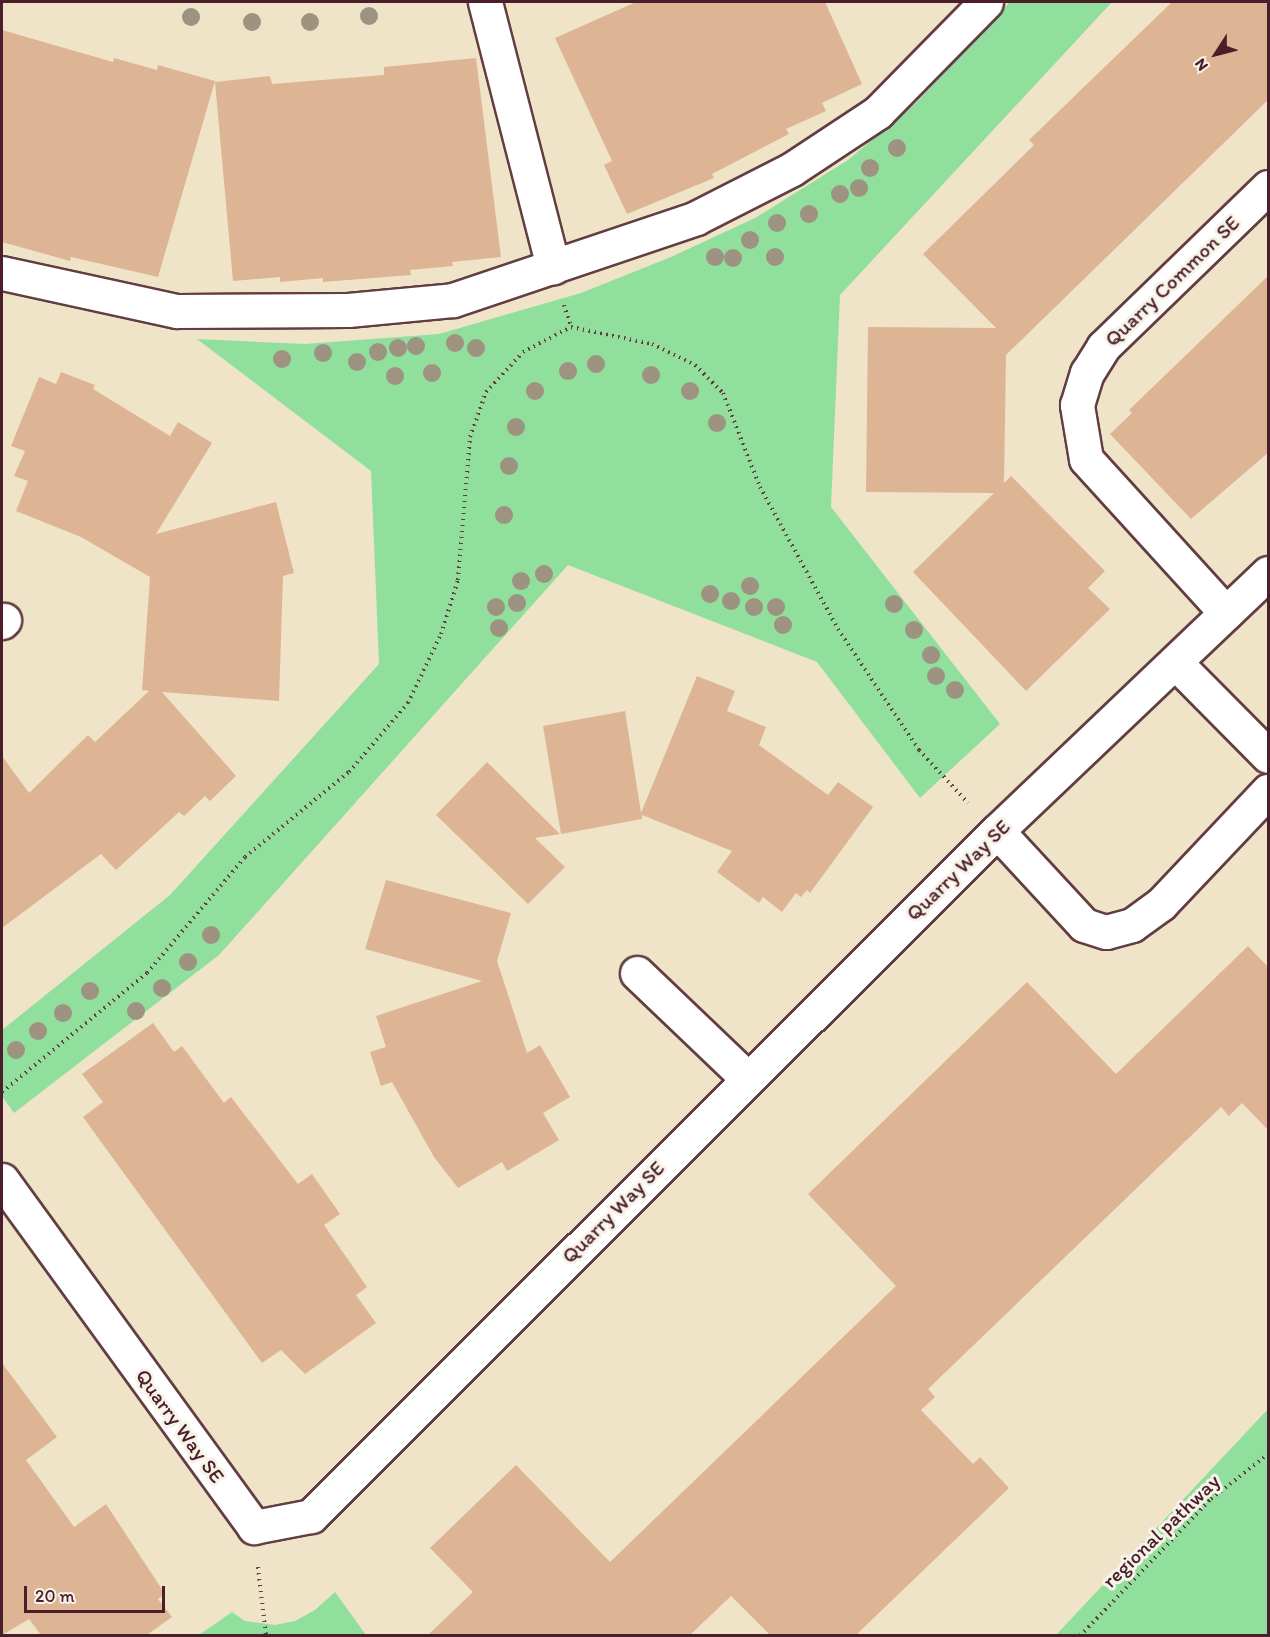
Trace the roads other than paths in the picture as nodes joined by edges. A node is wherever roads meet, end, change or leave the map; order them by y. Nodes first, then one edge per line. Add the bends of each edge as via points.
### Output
1 (485, 2) edge
2 (986, 2) edge
3 (1269, 187) edge
4 (553, 267) junction
5 (2, 273) edge
6 (1269, 573) edge
7 (1226, 613) junction
8 (1175, 662) junction
9 (1269, 756) edge
10 (1269, 791) edge
11 (997, 831) junction
12 (638, 972) dead end
13 (747, 1078) junction
14 (2, 1180) edge

1 - 4 street
2 - 4 street via 878,112 792,169 696,218
3 - 7 street, Quarry Common SE via 1103,347 1087,373 1077,405 1086,459
4 - 5 street via 453,300 348,310 177,310
6 - 7 street, Quarry Way SE
7 - 8 street, Quarry Way SE
8 - 9 street
8 - 11 street, Quarry Way SE
10 - 11 street via 1161,904 1132,925 1106,932 1084,925
11 - 13 street, Quarry Way SE
12 - 13 street
13 - 14 street, Quarry Way SE via 311,1516 254,1527

